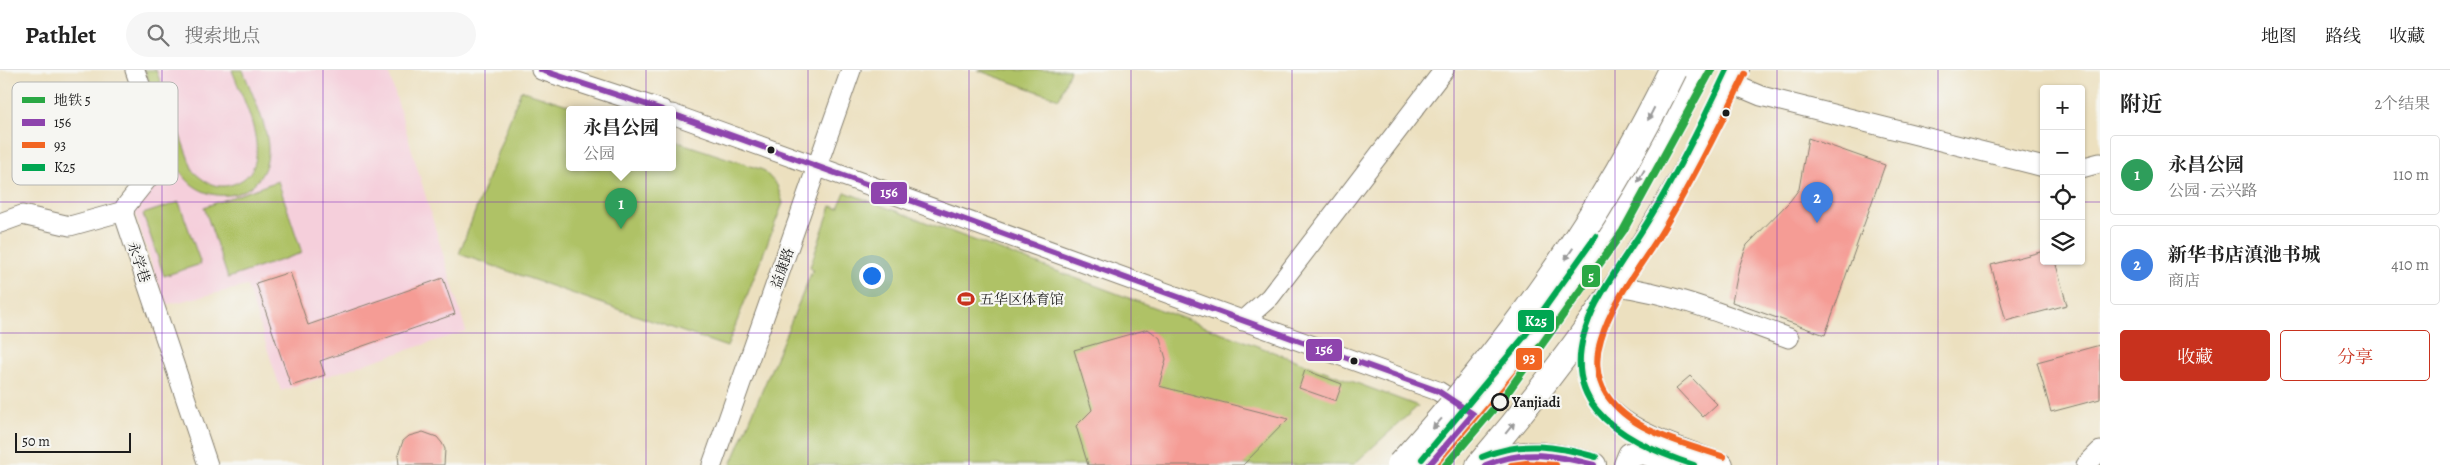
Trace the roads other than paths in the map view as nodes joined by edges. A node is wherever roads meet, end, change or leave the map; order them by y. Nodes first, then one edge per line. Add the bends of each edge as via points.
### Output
1 (135, 70) edge
2 (851, 70) edge
3 (1444, 70) edge
4 (1688, 70) edge
5 (548, 71) edge
6 (1733, 77) edge
7 (139, 82) edge
8 (651, 106) edge
9 (676, 115) edge
10 (2100, 162) edge
11 (2040, 166) edge
12 (818, 167) junction
13 (2085, 167) edge
14 (143, 185) edge
15 (124, 211) junction
16 (0, 223) edge
17 (1618, 286) junction
18 (1243, 321) junction
19 (1789, 338) dead end
20 (1473, 414) junction
21 (2100, 451) edge
22 (208, 465) edge
23 (712, 465) edge
24 (1401, 465) edge
25 (1429, 465) edge
26 (1478, 465) edge
27 (1486, 465) edge
28 (1594, 465) edge
29 (1626, 465) edge
30 (1680, 465) edge
31 (1721, 465) edge
32 (2086, 465) edge

1 - 7 street
2 - 12 street, 益康路
3 - 18 street via 1270,297
4 -> 20 main road via 1642,174 1600,244 1550,317
4 -> 24 highway, bridge via 1624,164 1565,261 1484,368
5 - 8 street
6 - 11 street via 1772,99
6 - 17 main road via 1675,192
9 - 12 street
10 - 13 street
12 - 18 street
12 - 23 street, 益康路
14 - 15 street
15 - 16 street via 70,226 22,215
15 - 22 street, 永学巷
17 - 19 street via 1640,289
26 -> 17 main road
17 - 31 main road via 1597,324 1590,348 1588,370 1594,391 1607,410 1629,427
18 - 20 street via 1438,391
20 - 25 main road
21 - 32 street
27 - 28 main road via 1512,455 1532,454
29 - 30 main road via 1630,455 1639,451

